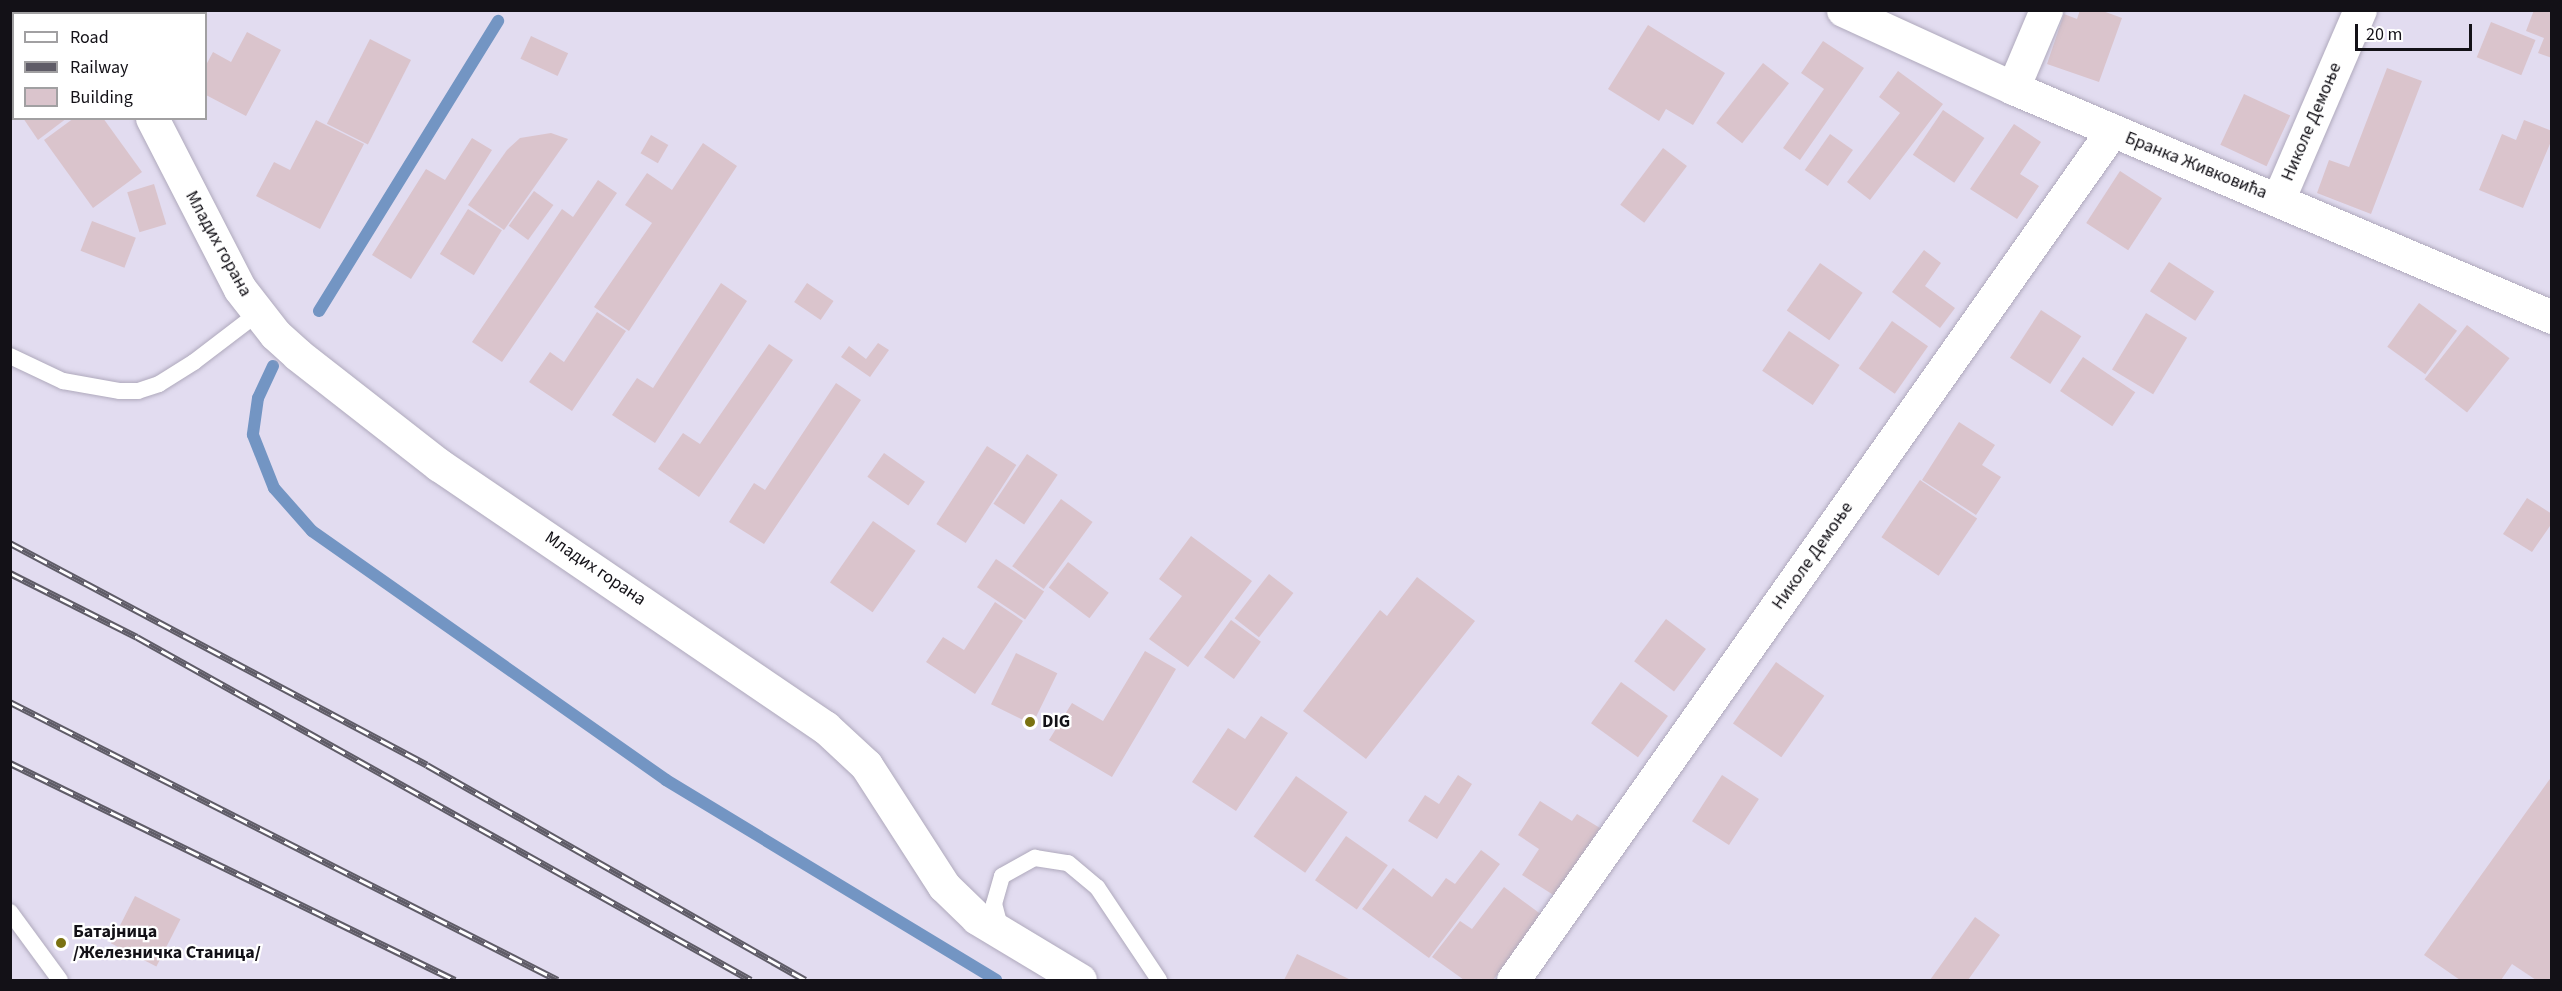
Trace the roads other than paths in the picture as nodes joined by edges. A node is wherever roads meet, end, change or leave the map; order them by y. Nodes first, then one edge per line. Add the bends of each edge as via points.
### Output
1 (1843, 10) edge
2 (2046, 10) edge
3 (2360, 10) edge
4 (2013, 88) junction
5 (153, 120) edge
6 (2112, 131) junction
7 (2278, 200) junction
8 (258, 313) junction
9 (2552, 316) edge
10 (10, 356) edge
11 (10, 912) edge
12 (1012, 941) junction
13 (60, 981) edge
14 (1080, 981) edge
15 (1159, 981) edge
16 (1513, 981) edge

1 - 4 street, Бранка Живковића
2 - 4 street
3 - 7 street, Николе Демоње
4 - 6 street, Бранка Живковића
5 - 8 street, Младих горана via 216,245
6 - 7 street, Бранка Живковића
6 - 16 street, Николе Демоње
7 - 9 street, Бранка Живковића
8 - 10 lane via 194,362 159,384 138,391 120,392 63,381
8 - 12 street, Младих горана via 298,355 439,465 825,727 866,765 944,886 977,918
11 - 13 lane
12 - 14 street, Младих горана
12 - 15 lane via 995,918 994,904 1002,876 1017,865 1050,857 1086,875

